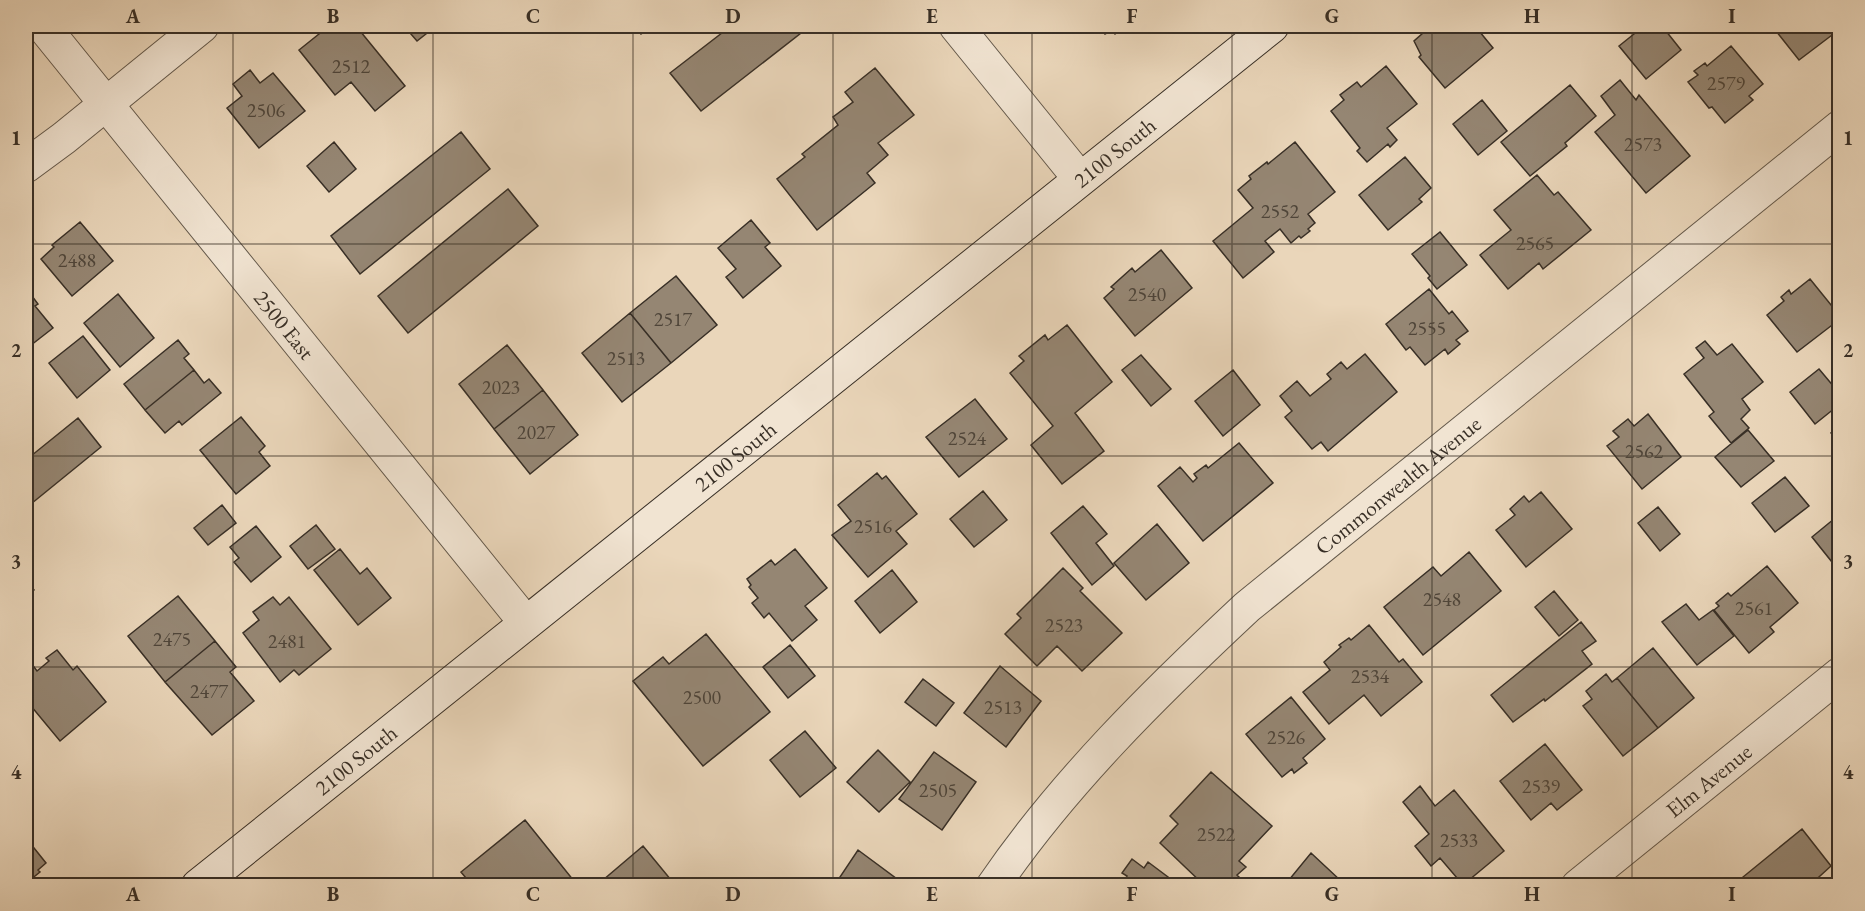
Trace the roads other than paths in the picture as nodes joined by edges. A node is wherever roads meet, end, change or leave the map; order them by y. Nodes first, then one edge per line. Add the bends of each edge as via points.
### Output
1 (43, 26) edge
2 (202, 26) edge
3 (956, 26) edge
4 (1272, 26) edge
5 (106, 103) junction
6 (1839, 127) edge
7 (26, 166) edge
8 (1080, 179) junction
9 (526, 623) junction
10 (1839, 674) edge
11 (198, 885) edge
12 (993, 885) edge
13 (1578, 885) edge

1 - 5 street, 2500 East
2 - 5 street
3 - 8 street
4 - 8 street, 2100 South
5 - 7 street
5 - 9 street, 2500 East
6 - 12 street, Commonwealth Avenue via 1247,607 1118,734
8 - 9 street, 2100 South
9 - 11 street, 2100 South
10 - 13 street, Elm Avenue

